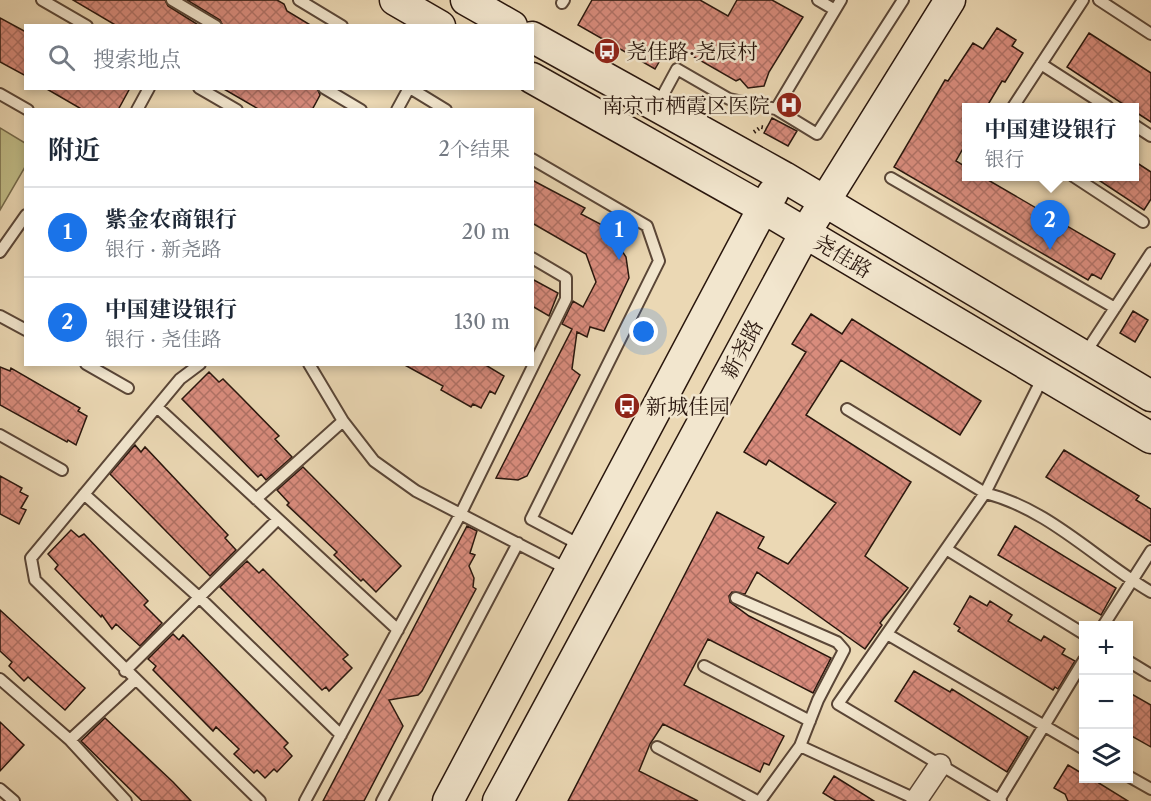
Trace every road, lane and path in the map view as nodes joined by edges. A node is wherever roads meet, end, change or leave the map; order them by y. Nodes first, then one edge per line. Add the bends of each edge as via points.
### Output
1 (42, 0) edge
2 (172, 0) edge
3 (299, 0) edge
4 (395, 0) edge
5 (466, 0) edge
6 (818, 0) edge
7 (841, 0) edge
8 (903, 0) edge
9 (950, 0) edge
10 (1083, 0) edge
11 (1099, 0) edge
12 (835, 10) junction
13 (84, 24) edge
14 (213, 24) edge
15 (339, 24) edge
16 (437, 24) edge
17 (508, 24) edge
18 (1151, 34) edge
19 (534, 38) edge
20 (1041, 64) junction
21 (534, 79) edge
22 (148, 90) edge
23 (202, 90) edge
24 (327, 90) edge
25 (408, 90) edge
26 (412, 90) edge
27 (0, 94) edge
28 (1016, 103) edge
29 (1100, 103) edge
30 (657, 106) junction
31 (24, 108) edge
32 (138, 108) edge
33 (234, 108) edge
34 (358, 108) edge
35 (398, 108) edge
36 (443, 108) edge
37 (776, 109) junction
38 (534, 160) edge
39 (784, 177) junction
40 (891, 178) dead end
41 (1079, 181) edge
42 (823, 201) junction
43 (763, 208) junction
44 (24, 219) edge
45 (1143, 222) dead end
46 (805, 233) junction
47 (0, 252) edge
48 (1151, 253) edge
49 (534, 259) edge
50 (1115, 308) junction
51 (0, 316) edge
52 (24, 329) edge
53 (535, 356) edge
54 (1084, 356) junction
55 (90, 366) edge
56 (198, 366) edge
57 (310, 366) edge
58 (530, 366) edge
59 (1045, 375) junction
60 (128, 388) dead end
61 (1151, 396) edge
62 (157, 407) junction
63 (847, 409) dead end
64 (343, 421) junction
65 (0, 435) edge
66 (1151, 438) edge
67 (62, 470) dead end
68 (985, 493) junction
69 (84, 494) junction
70 (256, 499) junction
71 (462, 513) junction
72 (278, 519) junction
73 (518, 543) junction
74 (946, 549) junction
75 (1151, 551) edge
76 (579, 560) junction
77 (1131, 580) junction
78 (1151, 592) edge
79 (736, 598) dead end
80 (201, 599) junction
81 (1107, 621) edge
82 (398, 630) junction
83 (1079, 632) edge
84 (887, 634) junction
85 (1133, 664) edge
86 (704, 666) dead end
87 (1079, 667) edge
88 (125, 671) junction
89 (1151, 675) edge
90 (0, 679) edge
91 (135, 681) junction
92 (810, 721) junction
93 (1045, 727) junction
94 (341, 735) junction
95 (70, 740) junction
96 (657, 747) dead end
97 (800, 747) junction
98 (1079, 747) edge
99 (940, 765) junction
100 (1133, 779) edge
101 (0, 789) edge
102 (1151, 789) edge
103 (504, 799) edge
104 (919, 800) edge
105 (1000, 800) edge
106 (14, 801) edge
107 (126, 801) edge
108 (260, 801) edge
109 (305, 801) edge
110 (382, 801) edge
111 (448, 801) edge
112 (759, 801) edge

1 - 13 lane
2 - 14 lane
3 - 15 lane
4 - 16 main road
5 - 17 main road
6 - 12 lane
7 - 12 lane
8 - 37 lane via 817,134
9 - 42 main road, 新尧路
10 - 20 lane
11 - 18 lane
12 - 37 lane
19 - 30 main road, 尧佳路
20 - 28 lane
20 - 29 lane
21 - 43 main road, 尧佳路
22 - 32 lane
23 - 33 lane
24 - 34 lane
25 - 35 lane
26 - 36 lane
27 - 31 lane
30 - 37 lane via 677,69 729,99
30 - 39 main road, 尧佳路
38 - 76 lane via 647,226 659,261 531,519
39 - 42 main road, 尧佳路
39 - 43 main road
40 - 50 lane
41 - 45 lane
42 - 46 main road, 新尧路
42 - 54 main road, 尧佳路
43 - 46 main road, 尧佳路
43 - 76 main road
44 - 47 lane
46 - 59 main road, 尧佳路
46 - 103 main road, 新尧路
48 - 50 lane
49 - 53 lane via 566,278 566,299
50 - 54 lane
51 - 52 lane
54 - 61 main road, 尧佳路
55 - 60 lane
56 - 62 lane
57 - 64 lane
58 - 71 lane
59 - 66 main road, 尧佳路
59 - 68 lane
62 - 69 lane
62 - 70 lane
63 - 68 lane
64 - 70 lane
64 - 71 lane via 374,461 416,491
65 - 67 lane
68 - 74 lane
68 - 77 lane via 1010,500 1049,520
69 - 80 lane
69 - 88 lane via 31,558 35,580
70 - 72 lane
71 - 73 lane
71 - 82 lane
72 - 80 lane
72 - 82 lane
73 - 76 lane
73 - 110 lane
74 - 83 lane
74 - 84 lane
75 - 77 lane
76 - 111 main road
77 - 78 lane
77 - 81 lane
79 - 92 lane via 837,642 844,650
80 - 88 lane
80 - 94 lane
82 - 94 lane
84 - 93 lane
84 - 99 lane via 838,704
85 - 89 lane
86 - 92 lane
87 - 93 lane
88 - 91 lane
90 - 95 lane
91 - 95 lane
91 - 108 lane
92 - 97 lane
93 - 98 lane
93 - 105 lane
94 - 109 lane
95 - 107 lane
96 - 112 lane
97 - 104 lane
97 - 112 lane
99 - 104 street
99 - 105 lane
100 - 102 lane
101 - 106 lane

